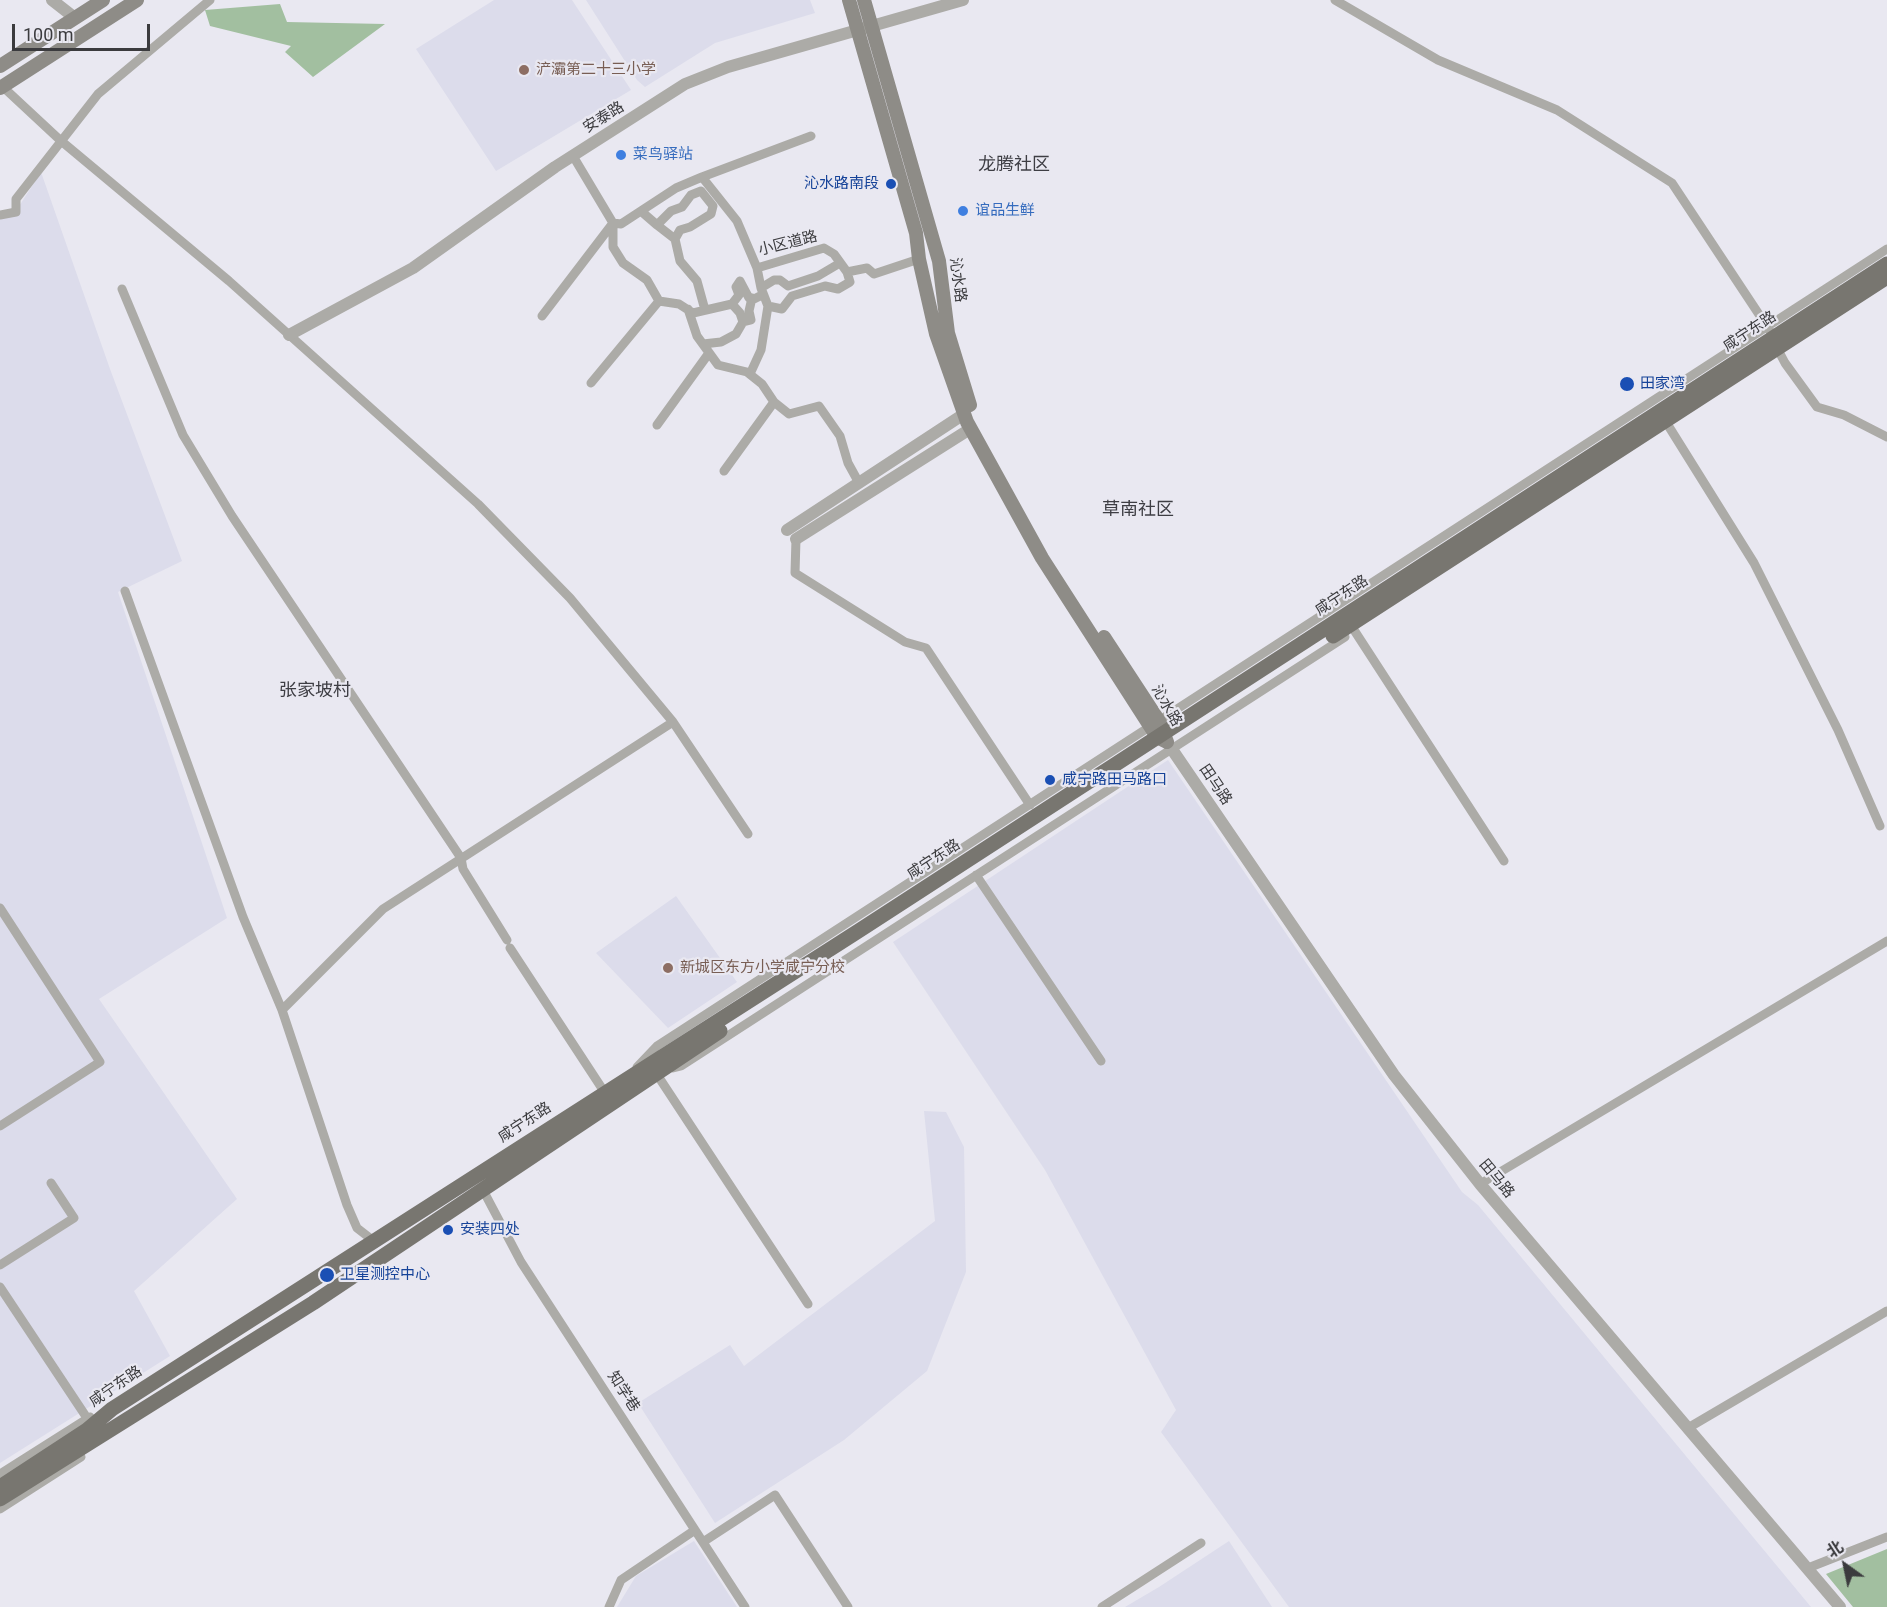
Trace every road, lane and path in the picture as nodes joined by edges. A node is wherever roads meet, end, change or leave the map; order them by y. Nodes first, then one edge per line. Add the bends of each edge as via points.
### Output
1 (52, 0) edge
2 (103, 0) edge
3 (137, 0) edge
4 (210, 0) edge
5 (849, 0) edge
6 (864, 0) edge
7 (963, 0) edge
8 (1335, 0) edge
9 (75, 18) junction
10 (866, 30) junction
11 (0, 66) edge
12 (2, 88) edge
13 (811, 136) dead end
14 (60, 140) junction
15 (573, 156) junction
16 (702, 177) junction
17 (642, 212) junction
18 (0, 215) edge
19 (613, 223) junction
20 (657, 225) junction
21 (675, 239) junction
22 (1887, 249) edge
23 (919, 259) junction
24 (840, 263) junction
25 (1887, 264) edge
26 (757, 268) junction
27 (847, 272) junction
28 (1887, 277) edge
29 (788, 286) junction
30 (1887, 286) edge
31 (122, 289) dead end
32 (761, 292) junction
33 (792, 296) junction
34 (752, 298) junction
35 (659, 301) junction
36 (732, 304) junction
37 (768, 306) junction
38 (688, 309) junction
39 (705, 310) junction
40 (542, 316) dead end
41 (743, 322) junction
42 (291, 333) junction
43 (1774, 342) junction
44 (703, 344) junction
45 (709, 353) junction
46 (750, 374) junction
47 (591, 383) dead end
48 (774, 402) junction
49 (964, 414) junction
50 (1668, 424) junction
51 (657, 425) dead end
52 (970, 429) junction
53 (1887, 437) edge
54 (724, 471) dead end
55 (859, 483) junction
56 (867, 494) junction
57 (792, 534) junction
58 (125, 591) dead end
59 (1354, 630) junction
60 (1253, 675) junction
61 (1223, 679) junction
62 (673, 722) junction
63 (1162, 735) junction
64 (1030, 805) junction
65 (1880, 826) dead end
66 (748, 834) dead end
67 (461, 858) junction
68 (1504, 861) dead end
69 (976, 875) junction
70 (0, 908) edge
71 (1887, 941) edge
72 (282, 1010) junction
73 (1101, 1060) dead end
74 (656, 1072) junction
75 (623, 1081) junction
76 (605, 1093) junction
77 (0, 1126) edge
78 (51, 1183) dead end
79 (1480, 1184) junction
80 (483, 1190) junction
81 (375, 1242) junction
82 (0, 1265) edge
83 (0, 1287) edge
84 (808, 1304) dead end
85 (1887, 1311) edge
86 (112, 1409) junction
87 (87, 1418) junction
88 (121, 1424) junction
89 (1688, 1428) junction
90 (0, 1474) edge
91 (0, 1487) edge
92 (0, 1499) edge
93 (0, 1509) edge
94 (695, 1530) junction
95 (1887, 1537) edge
96 (703, 1542) junction
97 (1201, 1543) dead end
98 (1808, 1568) junction
99 (609, 1607) edge
100 (745, 1607) edge
101 (848, 1607) edge
102 (1102, 1607) edge
103 (1839, 1607) edge

1 - 9 street
2 - 9 main road
3 - 12 main road
4 - 14 street via 98,94
5 - 10 main road, 沁水路
6 - 10 main road, 沁水路
7 - 10 street, 安泰路
8 - 43 street via 1438,60 1557,110 1672,183
9 - 11 main road
10 - 15 street, 安泰路 via 728,67 686,84
10 - 23 main road, 沁水路
10 - 63 main road, 沁水路 via 939,261 948,333 973,416 1050,554
12 - 14 street
13 - 16 street
14 - 18 street via 16,199 16,212
14 - 42 street
15 - 19 street
15 - 42 street, 安泰路 via 413,268
16 - 17 street via 676,188
16 - 26 street, 小区道路 via 738,221
17 - 19 street via 621,224
17 - 20 street
19 - 35 street via 613,247 623,263 647,280
19 - 40 street
20 - 21 street
20 - 21 street via 701,191 713,206 711,214 680,230
21 - 39 street via 680,261 697,281
22 - 43 street
23 - 27 street via 874,274 867,268
23 - 49 main road, 沁水路 via 936,334
24 - 26 street, 小区道路 via 824,248
24 - 27 street, 小区道路
24 - 29 street
25 - 43 main road, 咸宁东路
26 - 32 street
27 - 33 street via 850,282 838,289 825,286
28 - 43 main road, 咸宁东路
29 - 32 street via 774,280
29 - 33 street
30 - 43 street
31 - 67 street via 183,435 232,516
32 - 34 street
32 - 37 street
33 - 37 street via 782,309
34 - 36 street via 740,281 736,287 739,295
34 - 41 street via 751,320
35 - 38 street
35 - 47 street
36 - 39 street
36 - 41 street
37 - 46 street via 761,350
38 - 39 street via 693,313
38 - 44 street
41 - 44 street via 736,334 721,342
42 - 62 street via 478,504 570,598
43 - 50 main road, 咸宁东路
43 - 53 street via 1817,407
43 - 60 main road, 咸宁东路
43 - 61 street
44 - 45 street
45 - 46 street via 718,365
45 - 51 street
46 - 48 street
48 - 54 street
48 - 55 street via 789,414 819,406 840,436
49 - 52 main road, 沁水路
49 - 55 street
50 - 59 street
50 - 63 main road, 咸宁东路
50 - 65 street via 1755,563 1838,730
52 - 56 street
52 - 63 main road, 沁水路 via 1042,558
55 - 56 street
55 - 57 street
56 - 57 street
57 - 64 street via 795,573 905,642 926,648
58 - 72 street via 243,916
59 - 63 street
59 - 68 street
60 - 61 main road
60 - 63 main road, 咸宁东路
61 - 63 street
62 - 66 street
62 - 67 street
63 - 64 street
63 - 69 street
63 - 74 main road, 咸宁东路
63 - 75 main road, 咸宁东路
63 - 79 street, 田马路 via 1394,1075
64 - 75 street via 657,1046
67 - 72 street via 383,909
67 - 76 street via 463,869 508,944
69 - 73 street
69 - 74 street via 681,1066
70 - 77 street via 100,1062
71 - 79 street
72 - 81 street via 347,1205 357,1228
74 - 80 main road, 咸宁东路
74 - 84 street
75 - 76 main road, 咸宁东路
76 - 81 main road, 咸宁东路
78 - 82 street via 74,1218
79 - 89 street, 田马路
80 - 88 main road, 咸宁东路
80 - 94 street, 知学巷 via 521,1262
81 - 86 main road, 咸宁东路
83 - 87 street
85 - 89 street
86 - 87 street
86 - 91 main road, 咸宁东路
87 - 90 street
88 - 92 main road, 咸宁东路
88 - 93 street via 97,1446
89 - 98 street, 田马路
94 - 96 street, 知学巷
94 - 99 street via 621,1580
95 - 98 street
96 - 100 street, 知学巷
96 - 101 street via 775,1495
97 - 102 street
98 - 103 street, 田马路

